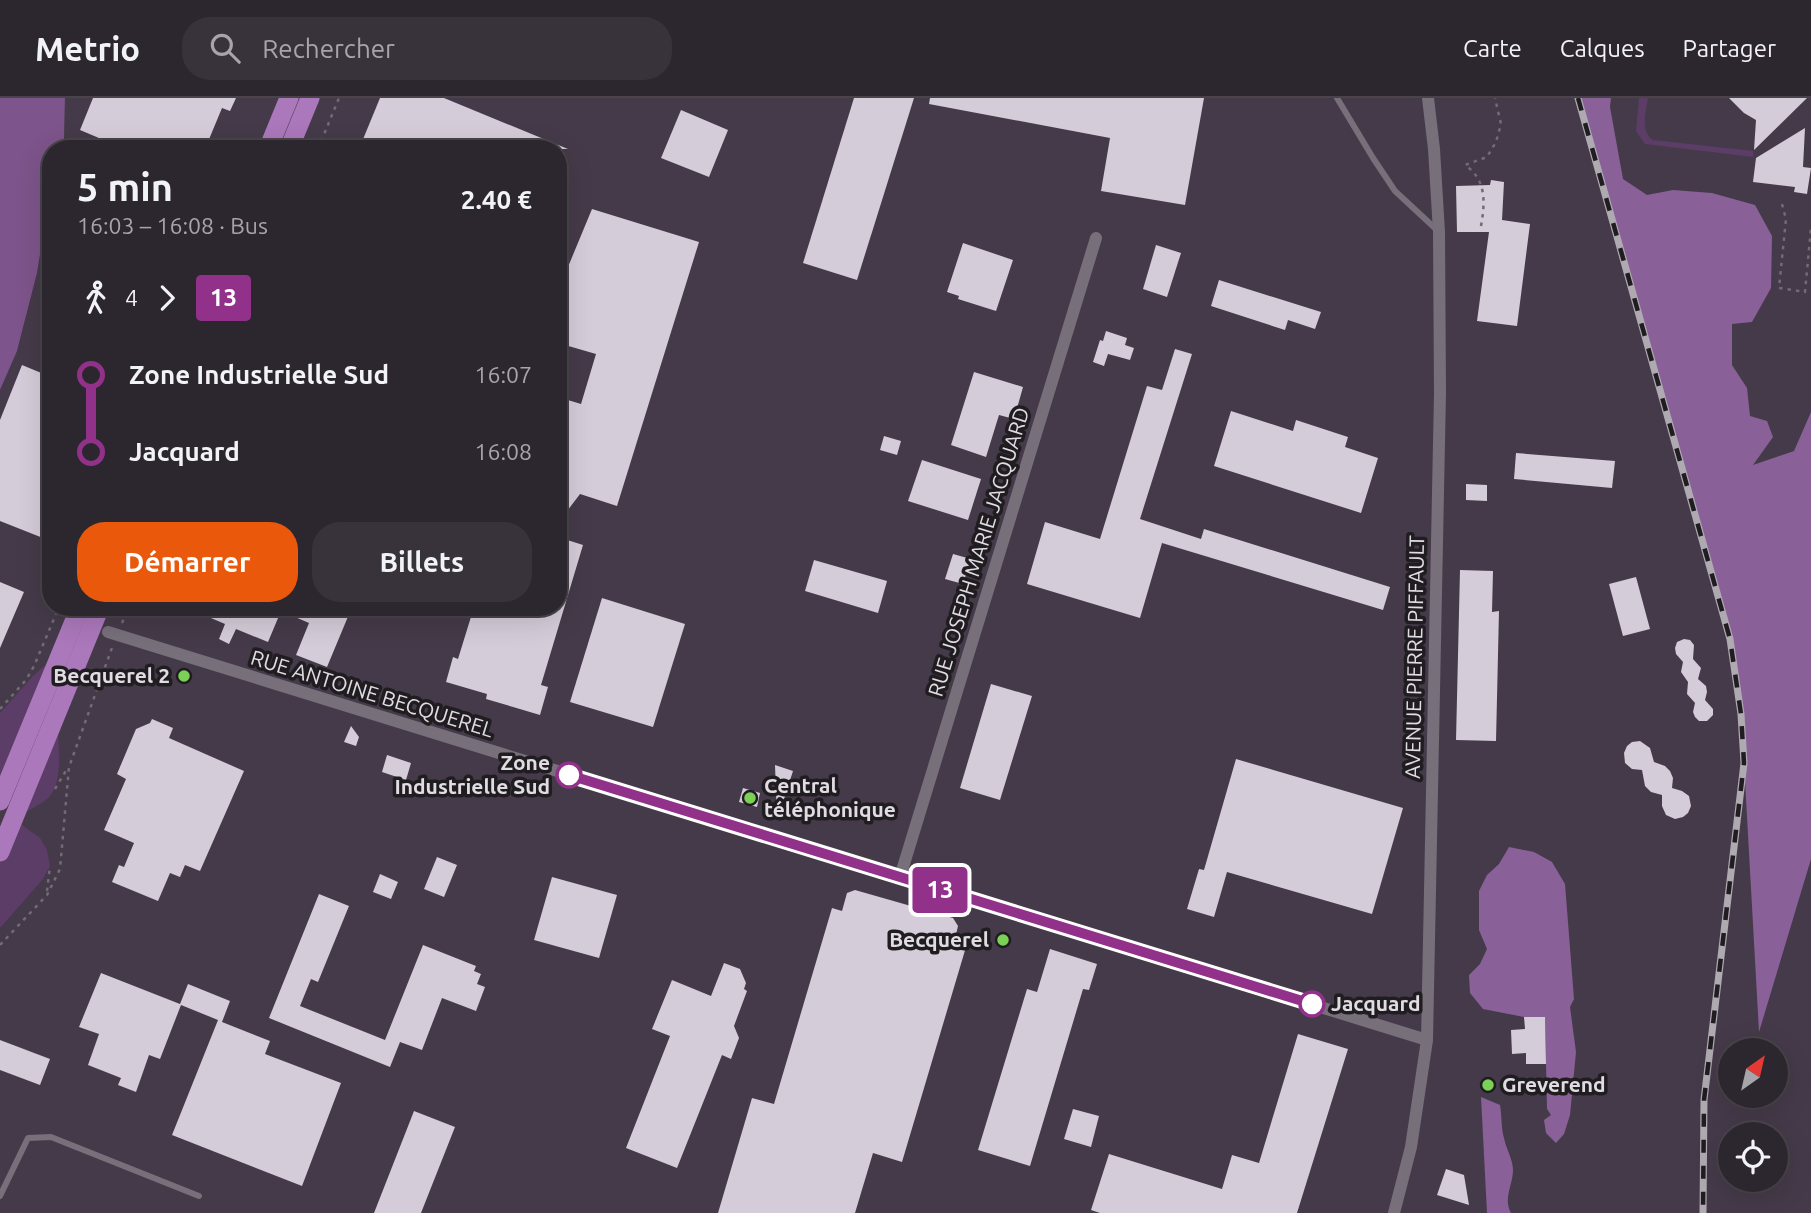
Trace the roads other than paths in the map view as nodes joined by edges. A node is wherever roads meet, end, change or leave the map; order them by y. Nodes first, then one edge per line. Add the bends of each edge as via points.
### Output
1 (289, 98) edge
2 (310, 98) edge
3 (1337, 98) edge
4 (1428, 98) edge
5 (272, 140) edge
6 (293, 140) edge
7 (1439, 232) junction
8 (1096, 238) dead end
9 (76, 616) edge
10 (96, 616) edge
11 (113, 633) road end
12 (0, 801) edge
13 (7, 816) edge
14 (0, 852) edge
15 (900, 877) junction
16 (1427, 1040) junction
17 (0, 1196) edge
18 (199, 1196) dead end
19 (1394, 1213) edge

1 - 5 main road
2 - 6 main road
3 - 7 lane via 1395,191
4 - 7 street, AVENUE PIERRE PIFFAULT
7 - 16 street, AVENUE PIERRE PIFFAULT via 1440,401
8 - 15 street, RUE JOSEPH MARIE JACQUARD
9 - 12 main road
10 - 13 main road
11 - 15 street, RUE ANTOINE BECQUEREL
13 - 14 main road
15 - 16 street, RUE ANTOINE BECQUEREL
16 - 19 street, AVENUE PIERRE PIFFAULT via 1411,1147
17 - 18 lane via 28,1138 51,1137

